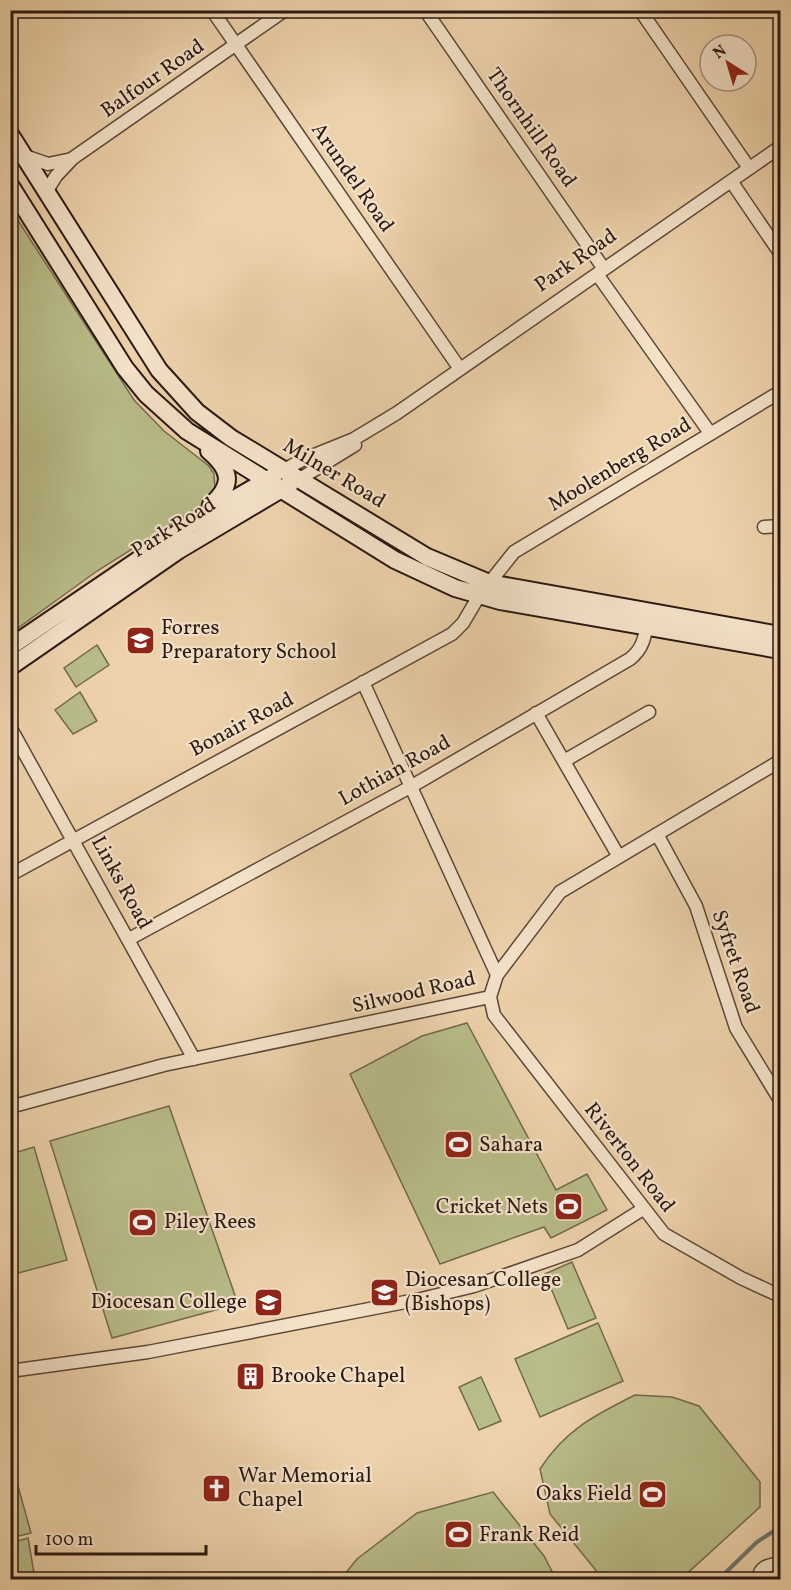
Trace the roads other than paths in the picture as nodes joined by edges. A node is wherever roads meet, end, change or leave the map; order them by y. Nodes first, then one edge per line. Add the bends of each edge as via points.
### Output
1 (212, 10) edge
2 (285, 10) edge
3 (425, 10) edge
4 (640, 10) edge
5 (236, 45) junction
6 (10, 134) edge
7 (780, 147) edge
8 (24, 156) junction
9 (73, 158) junction
10 (749, 168) junction
11 (731, 181) junction
12 (10, 186) edge
13 (46, 192) junction
14 (780, 253) edge
15 (601, 271) junction
16 (460, 369) junction
17 (780, 392) edge
18 (397, 413) junction
19 (187, 431) junction
20 (710, 433) junction
21 (284, 470) junction
22 (298, 480) junction
23 (275, 484) junction
24 (190, 524) junction
25 (780, 526) edge
26 (764, 527) dead end
27 (489, 583) junction
28 (479, 596) junction
29 (647, 620) junction
30 (780, 635) edge
31 (10, 647) edge
32 (780, 651) edge
33 (10, 667) edge
34 (363, 682) junction
35 (649, 712) dead end
36 (536, 713) junction
37 (10, 727) edge
38 (564, 761) junction
39 (780, 762) edge
40 (412, 786) junction
41 (657, 834) junction
42 (75, 840) junction
43 (618, 856) junction
44 (10, 875) edge
45 (129, 939) junction
46 (497, 975) junction
47 (490, 997) junction
48 (194, 1059) junction
49 (780, 1100) edge
50 (10, 1107) edge
51 (643, 1209) junction
52 (780, 1296) edge
53 (10, 1371) edge
54 (776, 1564) edge
55 (758, 1580) edge

1 - 5 street, Arundel Road
2 - 5 street, Balfour Road
3 - 15 street, Thornhill Road
4 - 10 street
5 - 9 street, Balfour Road
5 - 16 street, Arundel Road
6 - 8 main road, Milner Road
7 - 10 street, Park Road
8 - 9 street, Balfour Road via 48,164
8 - 13 main road, Milner Road
9 - 13 street, Balfour Road
10 - 11 street, Park Road
11 - 14 street
11 - 15 street, Park Road
12 - 19 main road, Milner Road via 125,368 146,394
13 - 21 main road, Milner Road via 169,382 213,425
15 - 16 street, Park Road
15 - 20 street, Thornhill Road
16 - 18 street, Park Road
17 - 20 street, Moolenberg Road
18 - 21 street, Park Road via 354,439
18 - 22 street, Park Road via 348,450
19 - 23 main road, Milner Road
19 - 24 main road via 221,461 228,479 223,495
20 - 27 street, Moolenberg Road via 522,546
21 - 22 main road, Milner Road
21 - 23 main road, Park Road
22 - 23 main road, Park Road
22 - 27 main road, Milner Road via 427,557
23 - 24 main road, Park Road
23 - 28 main road, Milner Road via 395,560
23 - 33 main road, Park Road
24 - 31 main road, Park Road
25 - 26 street
27 - 28 street, Moolenberg Road
27 - 29 main road, Milner Road
28 - 29 main road, Milner Road
28 - 34 street, Bonair Road via 458,629
29 - 30 main road, Milner Road
29 - 32 main road, Milner Road
29 - 36 street, Lothian Road via 641,650
34 - 40 street
34 - 42 street, Bonair Road
35 - 38 street
36 - 38 street
36 - 40 street, Lothian Road
37 - 42 street, Links Road
38 - 43 street
39 - 41 street, Silwood Road
40 - 45 street, Lothian Road
40 - 46 street
41 - 43 street, Silwood Road
41 - 49 street, Syfret Road via 696,906 736,1028
42 - 44 street, Bonair Road
42 - 45 street, Links Road
43 - 46 street, Silwood Road via 555,896
45 - 48 street, Links Road
46 - 47 street, Silwood Road
47 - 48 street, Silwood Road
47 - 51 street, Riverton Road via 494,1016
48 - 50 street, Silwood Road via 128,1073
51 - 52 street, Riverton Road via 676,1242
51 - 53 street via 578,1251 474,1286 148,1352
54 - 55 street via 760,1570

